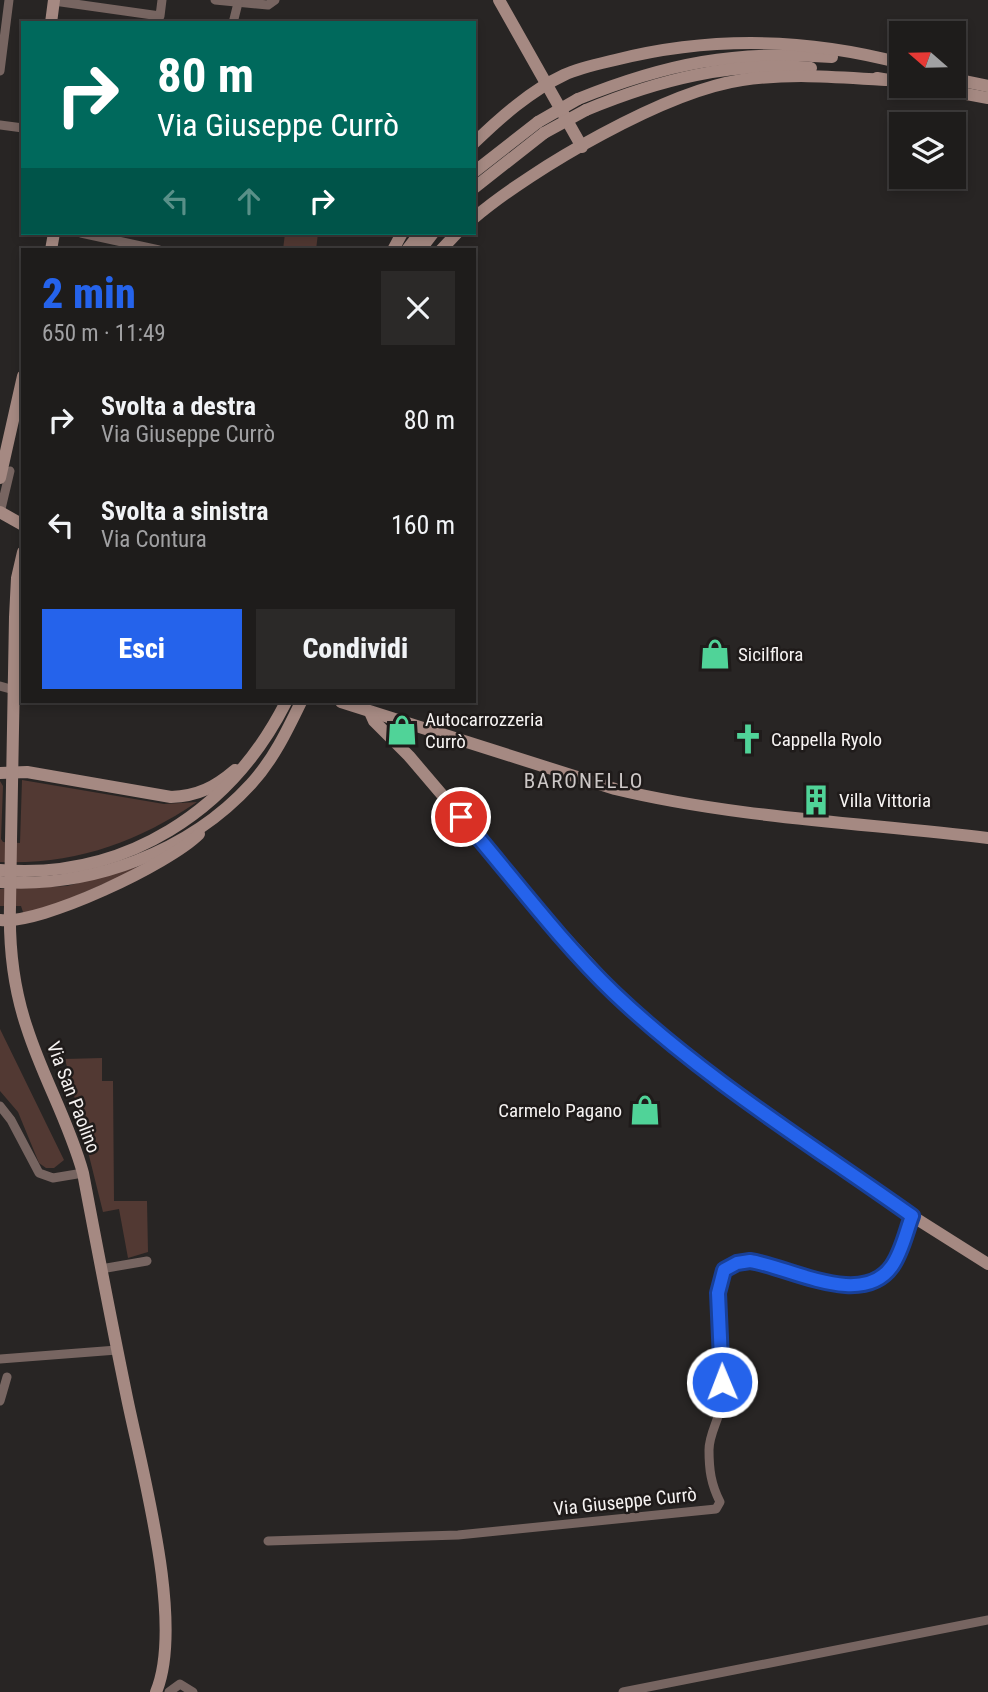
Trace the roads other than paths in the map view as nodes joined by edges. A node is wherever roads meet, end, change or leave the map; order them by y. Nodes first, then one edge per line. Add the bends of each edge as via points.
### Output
1 (9, 0) edge
2 (54, 0) edge
3 (162, 0) edge
4 (215, 0) edge
5 (275, 0) edge
6 (499, 0) edge
7 (238, 3) junction
8 (51, 21) edge
9 (234, 21) edge
10 (889, 61) edge
11 (889, 67) edge
12 (0, 71) edge
13 (886, 80) junction
14 (889, 80) edge
15 (966, 81) edge
16 (547, 84) junction
17 (988, 86) edge
18 (966, 94) edge
19 (988, 98) edge
20 (0, 125) edge
21 (541, 127) junction
22 (21, 128) edge
23 (476, 141) edge
24 (582, 147) junction
25 (476, 171) edge
26 (476, 186) edge
27 (476, 216) edge
28 (90, 235) edge
29 (455, 235) edge
30 (150, 248) edge
31 (443, 248) edge
32 (21, 386) edge
33 (4, 473) edge
34 (0, 512) edge
35 (21, 524) edge
36 (21, 561) edge
37 (0, 686) edge
38 (14, 690) junction
39 (285, 703) edge
40 (300, 703) edge
41 (344, 703) edge
42 (370, 712) junction
43 (260, 750) junction
44 (6, 773) edge
45 (224, 810) junction
46 (988, 838) edge
47 (0, 870) edge
48 (0, 882) edge
49 (5, 920) edge
50 (0, 1106) edge
51 (83, 1173) junction
52 (912, 1216) junction
53 (147, 1261) dead end
54 (988, 1264) edge
55 (101, 1269) junction
56 (117, 1350) junction
57 (0, 1359) edge
58 (7, 1377) dead end
59 (0, 1401) edge
60 (268, 1541) dead end
61 (988, 1620) edge
62 (156, 1692) edge
63 (169, 1692) edge
64 (193, 1692) edge
65 (623, 1692) edge

1 - 12 street
2 - 3 street via 160,16
2 - 8 street
4 - 7 street
5 - 7 street via 268,5
6 - 16 street
7 - 9 street
10 - 16 street via 772,42 688,45 604,63
11 - 21 street, bridge via 808,55 734,57 655,70 578,99
13 - 14 street
13 - 21 street, bridge via 807,68 737,68 662,82
13 - 24 street via 807,75 741,80 703,89 641,114
15 - 17 street
16 - 23 street
16 - 24 street
18 - 19 street
20 - 22 street
21 - 25 street
21 - 26 street
24 - 27 street
28 - 30 street
29 - 31 street
32 - 33 street
33 - 34 street
34 - 35 street
36 - 38 street, Via San Paolino
37 - 38 street
38 - 44 street, Via San Paolino
39 - 43 street
40 - 45 street via 272,757
41 - 42 street
42 - 46 street via 657,799
42 - 52 street via 629,1007 721,1080
43 - 44 street via 222,781 185,797
43 - 47 street via 215,799 172,830 133,849 66,867
44 - 49 street, Via San Paolino, bridge via 11,841 10,906
45 - 48 street via 178,840 114,868 66,880
45 - 49 street via 183,849 152,867 38,915
49 - 51 street, Via San Paolino via 27,1029 68,1124
50 - 51 street via 39,1173 53,1178
51 - 55 street, Via San Paolino
52 - 54 street
52 - 60 street, Via Giuseppe Currò via 890,1270 862,1285 847,1287 750,1261 724,1270 718,1293 722,1401 709,1446 710,1483 720,1502 716,1509 458,1535
53 - 55 street
55 - 56 street, Via San Paolino
56 - 57 street
56 - 62 street, Via San Paolino via 167,1616 166,1650
58 - 59 street
61 - 65 street
63 - 64 street via 180,1684

